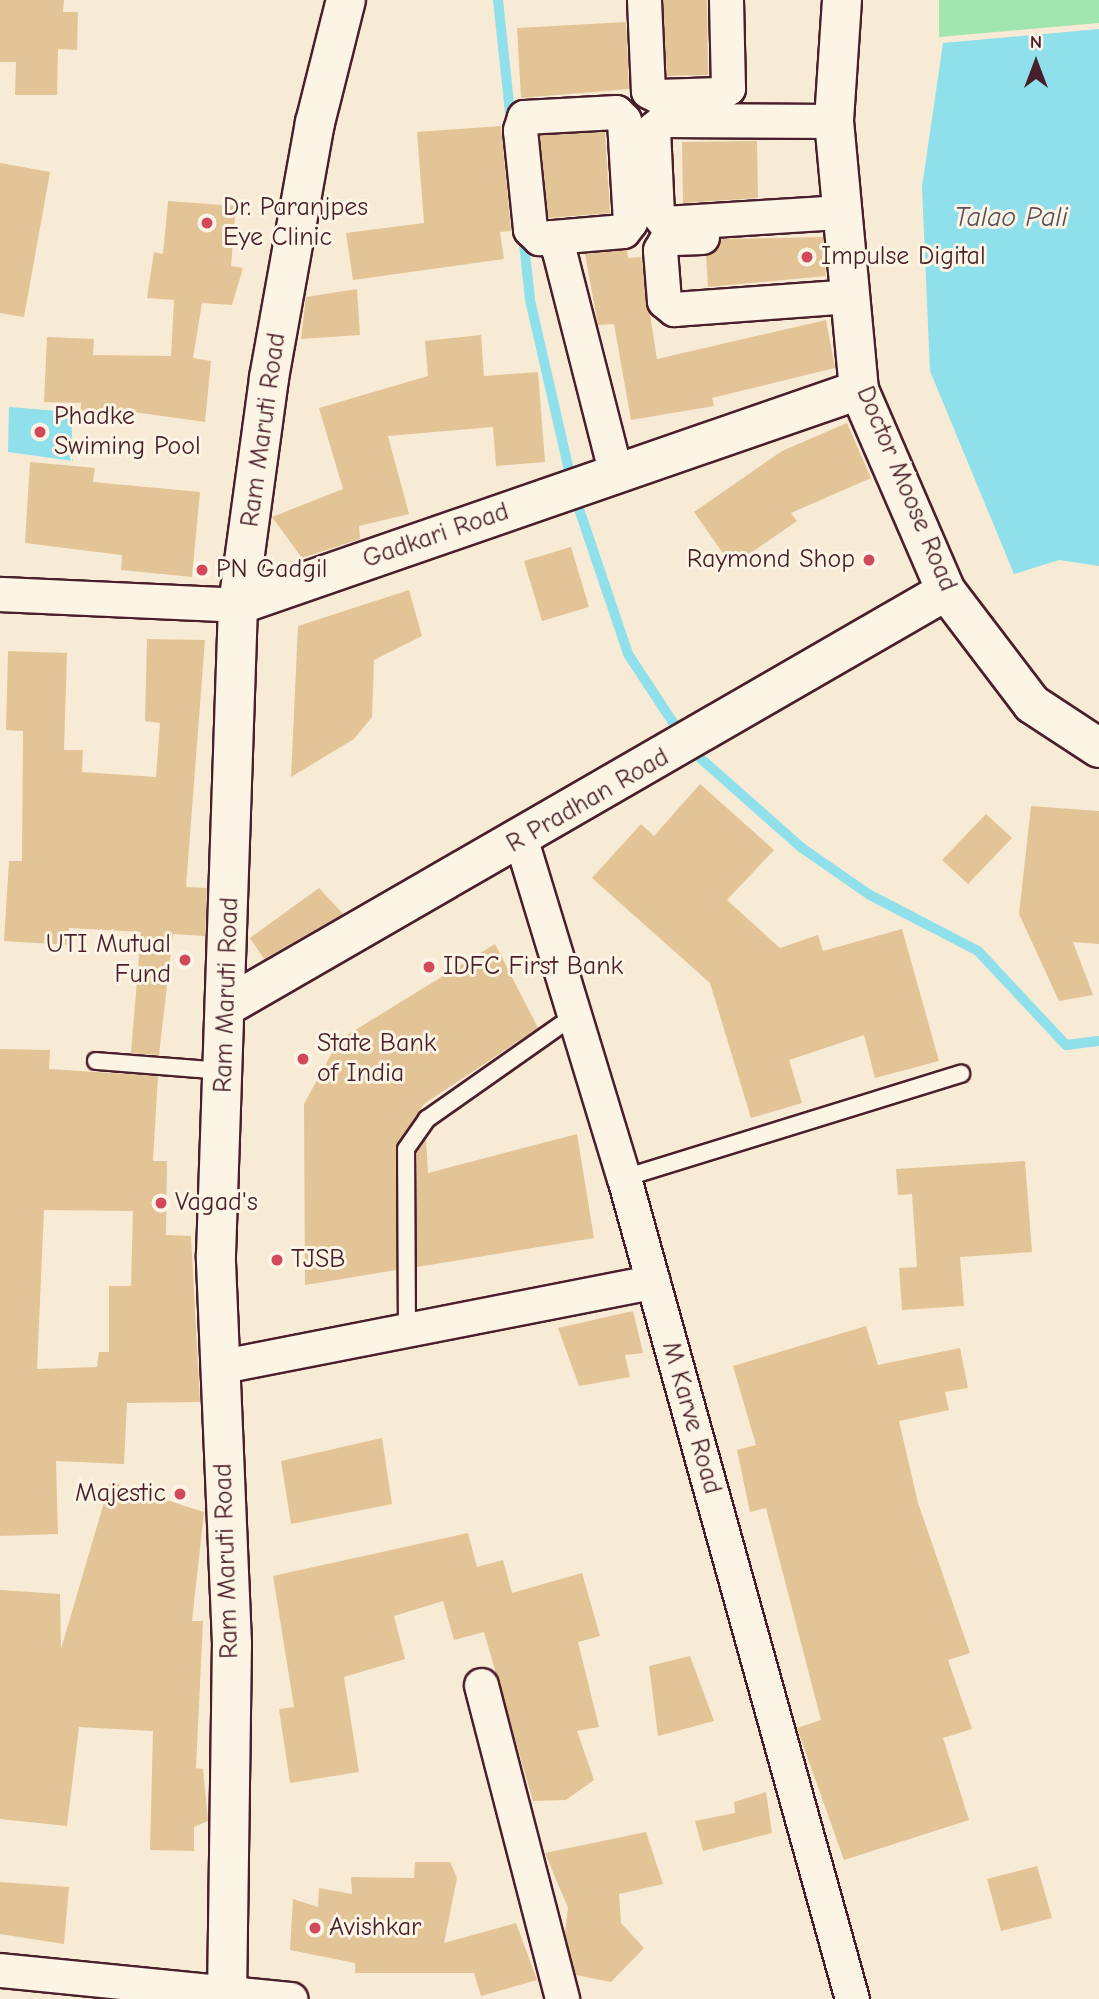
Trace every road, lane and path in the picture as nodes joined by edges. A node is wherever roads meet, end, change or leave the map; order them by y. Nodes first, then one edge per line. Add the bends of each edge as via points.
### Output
1 (346, 0) edge
2 (643, 0) edge
3 (726, 0) edge
4 (842, 0) edge
5 (834, 121) junction
6 (843, 221) junction
7 (648, 238) dead end
8 (556, 244) junction
9 (850, 296) junction
10 (859, 390) junction
11 (616, 474) junction
12 (946, 591) junction
13 (0, 594) edge
14 (238, 605) junction
15 (1099, 748) edge
16 (521, 840) junction
17 (227, 1006) junction
18 (562, 1024) dead end
19 (96, 1061) dead end
20 (224, 1071) junction
21 (961, 1074) dead end
22 (624, 1178) junction
23 (653, 1283) junction
24 (407, 1330) junction
25 (218, 1367) junction
26 (481, 1685) dead end
27 (0, 1970) edge
28 (227, 1996) edge
29 (291, 1999) edge
30 (562, 1999) edge
31 (852, 1999) edge

1 - 14 street, Ram Maruti Road via 316,123 272,365
2 - 3 street via 648,91 658,96 719,94 728,88
4 - 5 street, Doctor Moose Road
5 - 6 street, Doctor Moose Road
5 - 6 street via 664,120 653,129 657,213 665,223
6 - 9 street, Doctor Moose Road
6 - 9 street via 667,239 660,250 664,301 674,309
7 - 8 street
8 - 8 street via 530,229 524,117 616,111 624,120 630,222 623,231
8 - 11 street
9 - 10 street, Doctor Moose Road
10 - 11 street, Gadkari Road
10 - 12 street, Doctor Moose Road
11 - 14 street, Gadkari Road
12 - 15 street, Doctor Moose Road via 1032,704
12 - 16 street, R Pradhan Road
13 - 14 street, Gadkari Road
14 - 17 street, Ram Maruti Road
16 - 17 street, R Pradhan Road
16 - 22 street, M Karve Road
17 - 20 street, Ram Maruti Road
18 - 24 lane via 427,1119 405,1149
19 - 20 lane
20 - 25 street, Ram Maruti Road
21 - 22 lane
22 - 23 street, M Karve Road
23 - 24 street
23 - 31 street, M Karve Road
24 - 25 street
25 - 28 street, Ram Maruti Road via 232,1644
26 - 30 street
27 - 28 street
28 - 29 street

